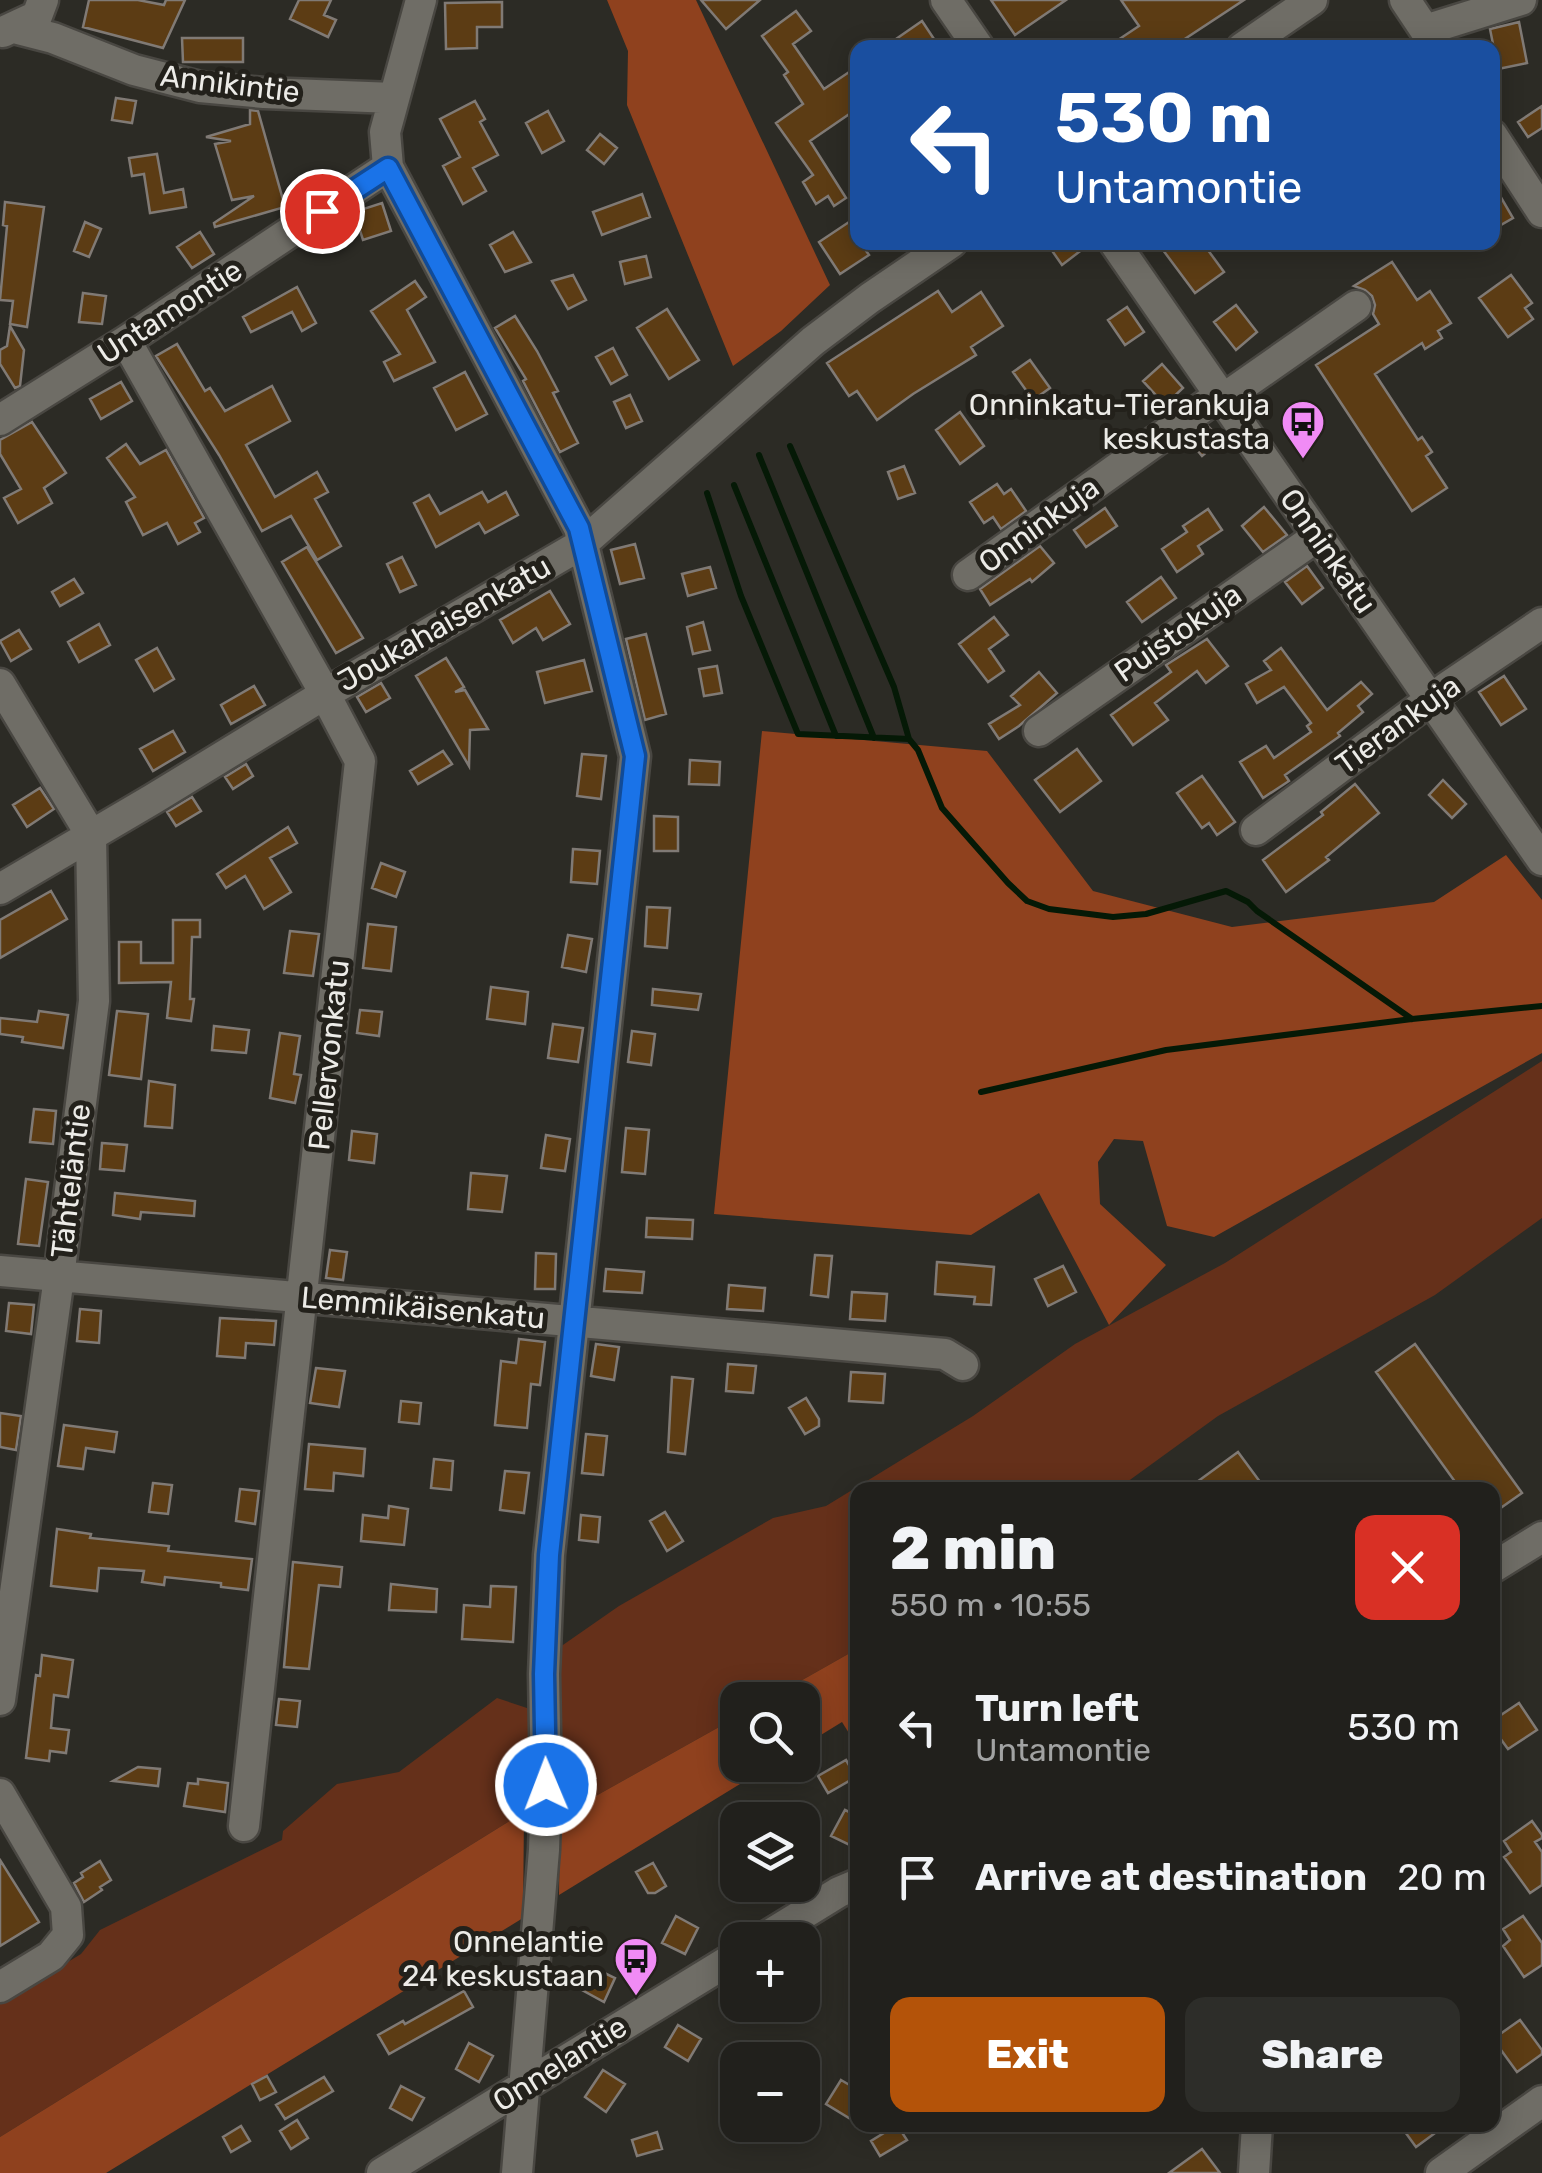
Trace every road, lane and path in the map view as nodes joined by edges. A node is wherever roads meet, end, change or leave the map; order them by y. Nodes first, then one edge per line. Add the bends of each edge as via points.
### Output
1 (43, 0) edge
2 (421, 0) edge
3 (946, 0) edge
4 (1312, 0) edge
5 (1405, 0) edge
6 (1521, 0) edge
7 (7, 30) edge
8 (1431, 39) edge
9 (974, 40) edge
10 (1254, 40) edge
11 (394, 98) junction
12 (1500, 147) edge
13 (388, 168) junction
14 (1542, 212) edge
15 (940, 250) edge
16 (1120, 250) edge
17 (1356, 306) dead end
18 (126, 342) junction
19 (1223, 398) junction
20 (0, 420) edge
21 (1318, 536) junction
22 (582, 544) junction
23 (968, 576) dead end
24 (1542, 622) edge
25 (0, 684) edge
26 (325, 694) junction
27 (1431, 700) junction
28 (1039, 730) dead end
29 (1531, 821) edge
30 (1256, 830) dead end
31 (91, 835) junction
32 (1542, 860) edge
33 (0, 889) edge
34 (0, 1272) edge
35 (60, 1276) junction
36 (303, 1298) junction
37 (574, 1321) junction
38 (963, 1365) dead end
39 (1542, 1538) edge
40 (1500, 1563) edge
41 (0, 1700) edge
42 (0, 1794) edge
43 (244, 1826) dead end
44 (850, 1887) edge
45 (790, 1922) edge
46 (720, 1966) edge
47 (0, 1986) edge
48 (522, 2088) junction
49 (1542, 2100) edge
50 (1500, 2124) edge
51 (1257, 2132) edge
52 (1486, 2132) edge
53 (382, 2173) edge
54 (516, 2173) edge
55 (1254, 2173) edge
56 (1441, 2173) edge

1 - 7 street via 37,16
2 - 11 street
3 - 9 street
4 - 10 street
5 - 8 street
6 - 8 street
7 - 11 street, Annikintie via 53,38 200,87
11 - 13 street via 384,132
12 - 14 street
13 - 18 street, Untamontie
13 - 22 street
15 - 22 street, Joukahaisenkatu via 814,341
16 - 19 street, Onninkatu
17 - 19 street, Onninkuja
18 - 20 street, Untamontie
18 - 26 street, Pellervonkatu
19 - 21 street, Onninkatu
19 - 23 street, Onninkuja
21 - 27 street, Onninkatu
21 - 28 street, Puistokuja
22 - 26 street, Joukahaisenkatu
22 - 37 street via 635,756
24 - 27 street, Tierankuja
25 - 31 street
26 - 31 street, Joukahaisenkatu
26 - 36 street, Pellervonkatu via 360,760
27 - 29 street, Onninkatu
27 - 30 street, Tierankuja
29 - 32 street, Onninkatu
31 - 33 street, Joukahaisenkatu
31 - 35 street, Tähteläntie via 94,1001
34 - 35 street, Lemmikäisenkatu
35 - 36 street, Lemmikäisenkatu
35 - 41 street, Tähteläntie
36 - 37 street, Lemmikäisenkatu
36 - 43 street, Pellervonkatu
37 - 38 street, Lemmikäisenkatu via 945,1354
37 - 48 street via 549,1555 544,1850
39 - 40 street
42 - 47 street via 66,1907 68,1935 51,1956
44 - 45 street
46 - 48 street, Onnelantie
48 - 53 street, Onnelantie
48 - 54 street
49 - 50 street
51 - 55 street
52 - 56 street

